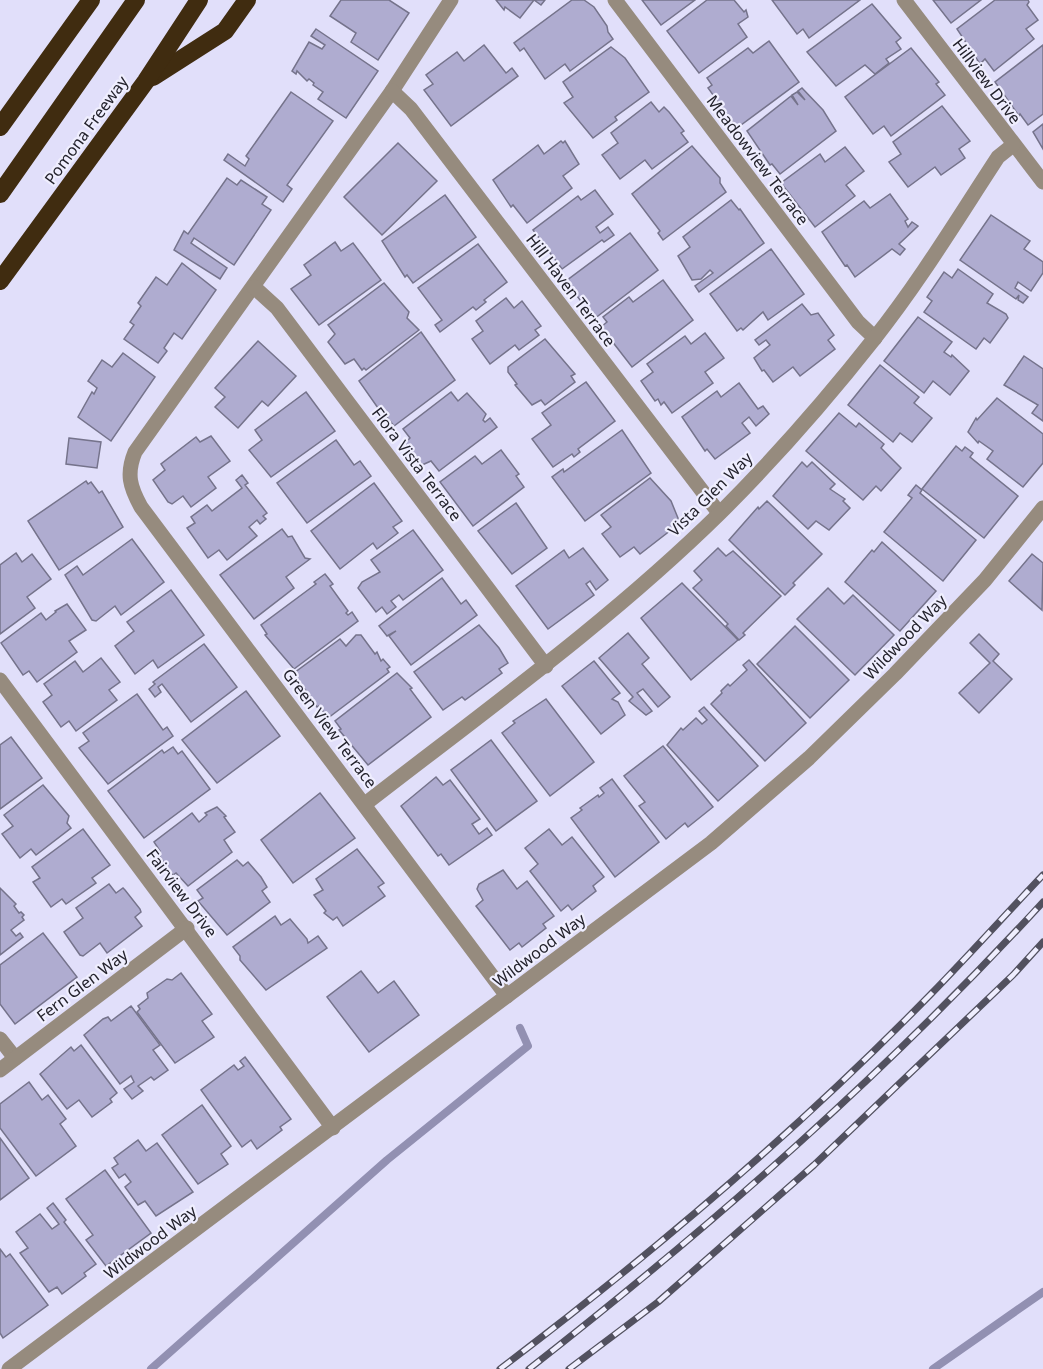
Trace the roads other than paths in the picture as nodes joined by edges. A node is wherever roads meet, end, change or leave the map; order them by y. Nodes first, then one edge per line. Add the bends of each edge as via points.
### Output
1 (91, 0) edge
2 (136, 0) edge
3 (198, 0) edge
4 (247, 0) edge
5 (451, 0) edge
6 (615, 0) edge
7 (904, 0) edge
8 (146, 81) junction
9 (392, 91) junction
10 (0, 126) edge
11 (1013, 145) junction
12 (1043, 182) edge
13 (0, 194) edge
14 (0, 281) edge
15 (254, 287) junction
16 (875, 338) junction
17 (1043, 508) edge
18 (719, 513) junction
19 (546, 666) junction
20 (0, 680) edge
21 (365, 804) junction
22 (186, 928) junction
23 (507, 996) junction
24 (0, 1039) edge
25 (15, 1058) junction
26 (0, 1070) edge
27 (333, 1128) junction
28 (9, 1369) edge

1 - 10 highway
2 - 13 highway
3 - 8 highway, Pomona Freeway
4 - 8 highway via 225,31
5 - 9 street
6 - 16 street, Meadowview Terrace via 858,322
7 - 11 street, Hillview Drive
8 - 14 highway, Pomona Freeway
9 - 15 street
9 - 18 street, Hill Haven Terrace via 411,109
11 - 12 street, Hillview Drive
11 - 16 street, Vista Glen Way via 998,157
15 - 19 street, Flora Vista Terrace via 277,308
15 - 21 street, Green View Terrace via 135,452 128,480 141,507
16 - 18 street, Vista Glen Way via 773,457
17 - 23 street, Wildwood Way via 985,580 809,758 711,843
18 - 19 street, Vista Glen Way
19 - 21 street, Vista Glen Way
20 - 22 street, Fairview Drive
21 - 23 street, Green View Terrace
22 - 25 street, Fern Glen Way
22 - 27 street, Fairview Drive
23 - 27 street, Wildwood Way
24 - 25 street
25 - 26 street, Fern Glen Way
27 - 28 street, Wildwood Way

